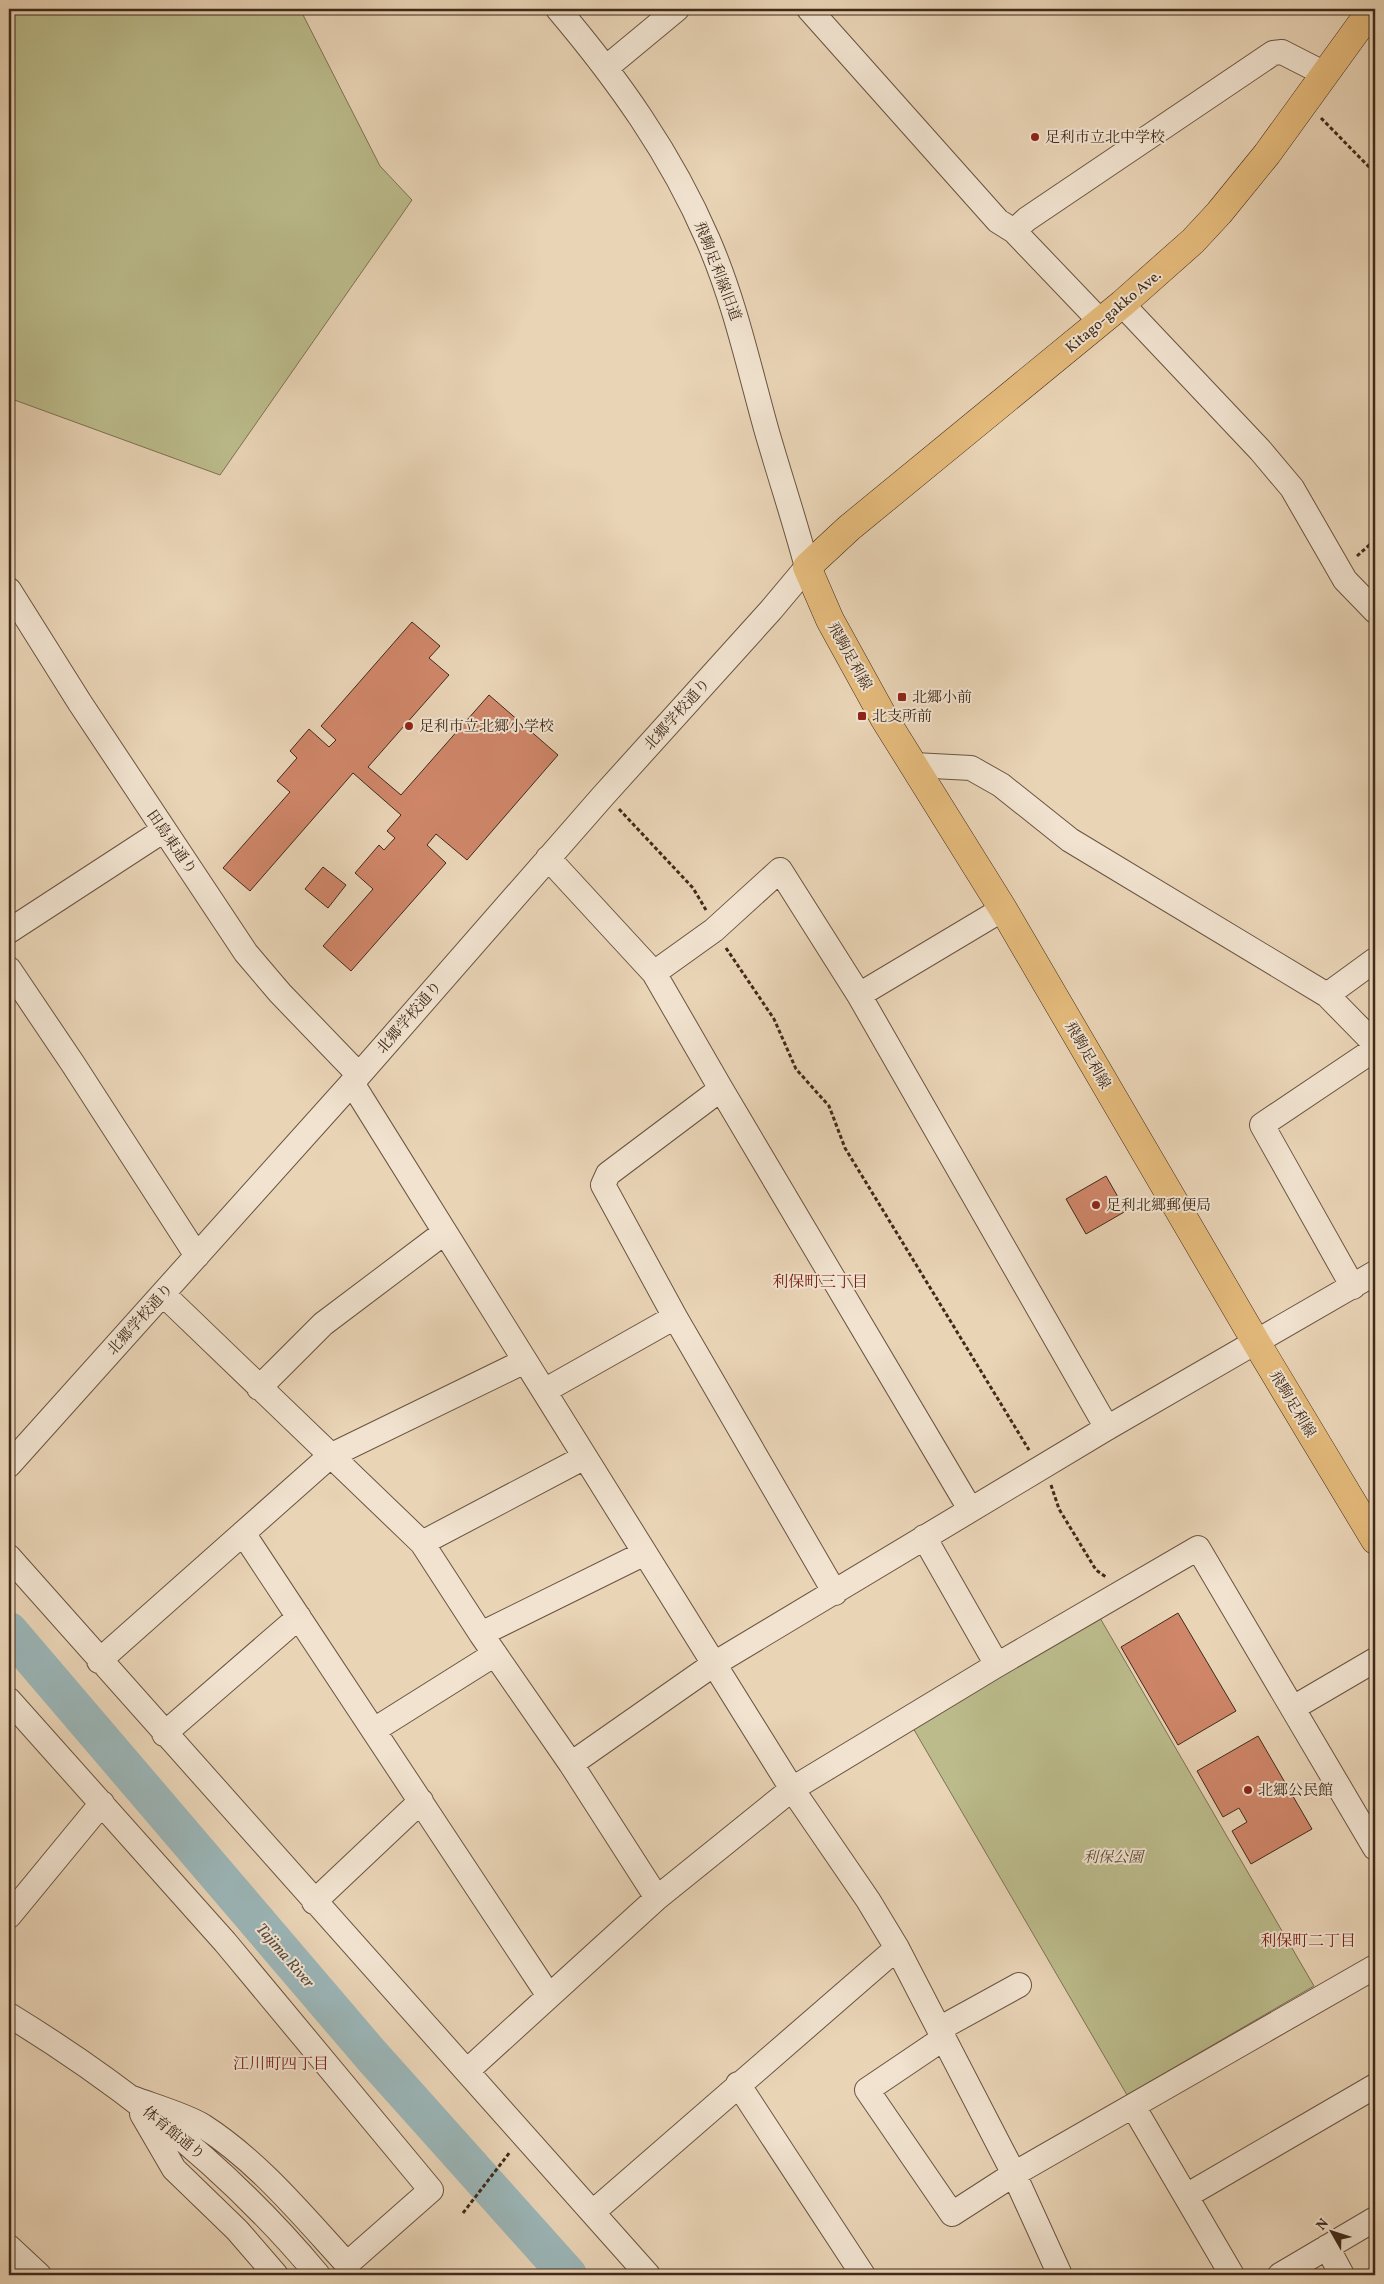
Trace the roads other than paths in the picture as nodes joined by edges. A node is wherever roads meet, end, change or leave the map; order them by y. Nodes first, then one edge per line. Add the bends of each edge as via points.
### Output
1 (558, 9) edge
2 (678, 9) edge
3 (809, 9) edge
4 (1362, 13) edge
5 (607, 67) junction
6 (1325, 74) junction
7 (1014, 231) junction
8 (1122, 304) junction
9 (1101, 322) junction
10 (807, 567) junction
11 (9, 590) edge
12 (1375, 612) edge
13 (914, 765) junction
14 (164, 830) junction
15 (548, 858) junction
16 (1003, 909) junction
17 (9, 931) edge
18 (1375, 960) edge
19 (9, 969) edge
20 (654, 973) junction
21 (859, 995) junction
22 (1327, 995) junction
23 (1375, 1044) edge
24 (1375, 1049) edge
25 (355, 1079) junction
26 (721, 1089) junction
27 (445, 1232) junction
28 (196, 1256) junction
29 (1375, 1273) edge
30 (1352, 1287) junction
31 (163, 1294) junction
32 (675, 1317) junction
33 (1256, 1342) junction
34 (525, 1361) junction
35 (259, 1388) junction
36 (544, 1391) junction
37 (1107, 1428) junction
38 (330, 1456) junction
39 (585, 1456) junction
40 (9, 1465) edge
41 (970, 1509) junction
42 (243, 1533) junction
43 (924, 1537) junction
44 (1375, 1540) edge
45 (422, 1543) junction
46 (645, 1553) junction
47 (9, 1557) edge
48 (836, 1593) junction
49 (299, 1617) junction
50 (481, 1634) junction
51 (494, 1654) junction
52 (1375, 1660) edge
53 (100, 1661) junction
54 (714, 1664) junction
55 (997, 1665) junction
56 (11, 1708) edge
57 (1293, 1708) junction
58 (374, 1730) junction
59 (164, 1734) junction
60 (571, 1764) junction
61 (792, 1789) junction
62 (420, 1801) junction
63 (102, 1803) junction
64 (1375, 1848) edge
65 (657, 1898) junction
66 (314, 1902) junction
67 (11, 1910) edge
68 (898, 1948) junction
69 (1375, 1967) edge
70 (1019, 1986) dead end
71 (549, 1996) junction
72 (9, 2015) edge
73 (942, 2034) junction
74 (467, 2071) junction
75 (738, 2084) junction
76 (1375, 2086) edge
77 (132, 2098) junction
78 (1133, 2106) junction
79 (1014, 2174) junction
80 (1186, 2196) junction
81 (592, 2212) junction
82 (1375, 2219) edge
83 (9, 2247) edge
84 (1327, 2247) junction
85 (39, 2275) edge
86 (276, 2275) edge
87 (318, 2275) edge
88 (648, 2275) edge
89 (863, 2275) edge
90 (1060, 2275) edge
91 (1232, 2275) edge
92 (1280, 2275) edge
93 (1342, 2275) edge

1 - 5 street, 飛駒足利線旧道
2 - 5 street
3 - 7 street via 998,221
4 - 6 main road, Kitago-gakko Ave.
5 - 10 street, 飛駒足利線旧道 via 657,141 698,218 724,278
6 - 7 street via 1282,52 1273,53 1027,219
6 - 8 main road, Kitago-gakko Ave. via 1219,213
7 - 9 street
8 - 9 main road, Kitago-gakko Ave.
8 - 12 street via 1292,488 1345,580
9 - 10 main road, Kitago-gakko Ave. via 849,528
10 - 13 main road, 飛駒足利線 via 830,620
10 - 15 street, 北郷学校通り
11 - 14 street, 田島東通り
13 - 16 main road, 飛駒足利線
13 - 22 street via 971,768 1001,785 1070,840
14 - 17 street
14 - 25 street, 田島東通り via 246,953
15 - 20 street
15 - 25 street, 北郷学校通り
16 - 21 street
16 - 33 main road, 飛駒足利線
18 - 22 street
19 - 28 street
20 - 21 street via 714,930 780,870
20 - 26 street
21 - 37 street
22 - 23 street
24 - 30 street via 1262,1125
25 - 27 street, 田島東通り
25 - 28 street, 北郷学校通り
26 - 32 street via 608,1174 603,1185
26 - 41 street
27 - 34 street, 田島東通り
27 - 35 street via 324,1324
28 - 31 street, 北郷学校通り
29 - 30 street
30 - 33 street
31 - 35 street
31 - 40 street, 北郷学校通り
32 - 36 street
32 - 48 street
33 - 37 street
33 - 44 main road, 飛駒足利線
34 - 36 street, 田島東通り
34 - 38 street
35 - 38 street
36 - 39 street, 田島東通り
37 - 41 street
38 - 42 street
38 - 45 street
39 - 45 street
39 - 46 street, 田島東通り
41 - 43 street
42 - 49 street
42 - 53 street
43 - 48 street
43 - 55 street
45 - 50 street
46 - 50 street
46 - 54 street, 田島東通り
47 - 53 street
48 - 54 street
49 - 58 street
49 - 59 street
50 - 51 street
51 - 58 street
51 - 60 street
52 - 57 street
53 - 59 street
54 - 60 street
54 - 61 street, 田島東通り
55 - 57 street via 1198,1548
55 - 61 street
56 - 63 street
57 - 64 street
58 - 62 street
59 - 66 street
60 - 65 street
61 - 65 street
61 - 68 street, 田島東通り
62 - 66 street
62 - 71 street
63 - 67 street
63 - 77 street via 225,1942 431,2190 347,2264 284,2195 235,2148 201,2125
65 - 71 street
66 - 74 street
68 - 73 street, 田島東通り
68 - 75 street
69 - 78 street
70 - 73 street
71 - 74 street
72 - 77 street, 体育館通り
73 - 79 street, 田島東通り
73 - 79 street via 867,2090 952,2214
74 - 81 street
75 - 81 street
75 - 89 street
76 - 80 street
77 - 86 street via 174,2169 237,2230
77 - 87 street, 体育館通り via 254,2203
78 - 79 street
78 - 80 street
79 - 90 street, 田島東通り
80 - 91 street
81 - 88 street
82 - 84 street
83 - 85 street
84 - 92 street
84 - 93 street

